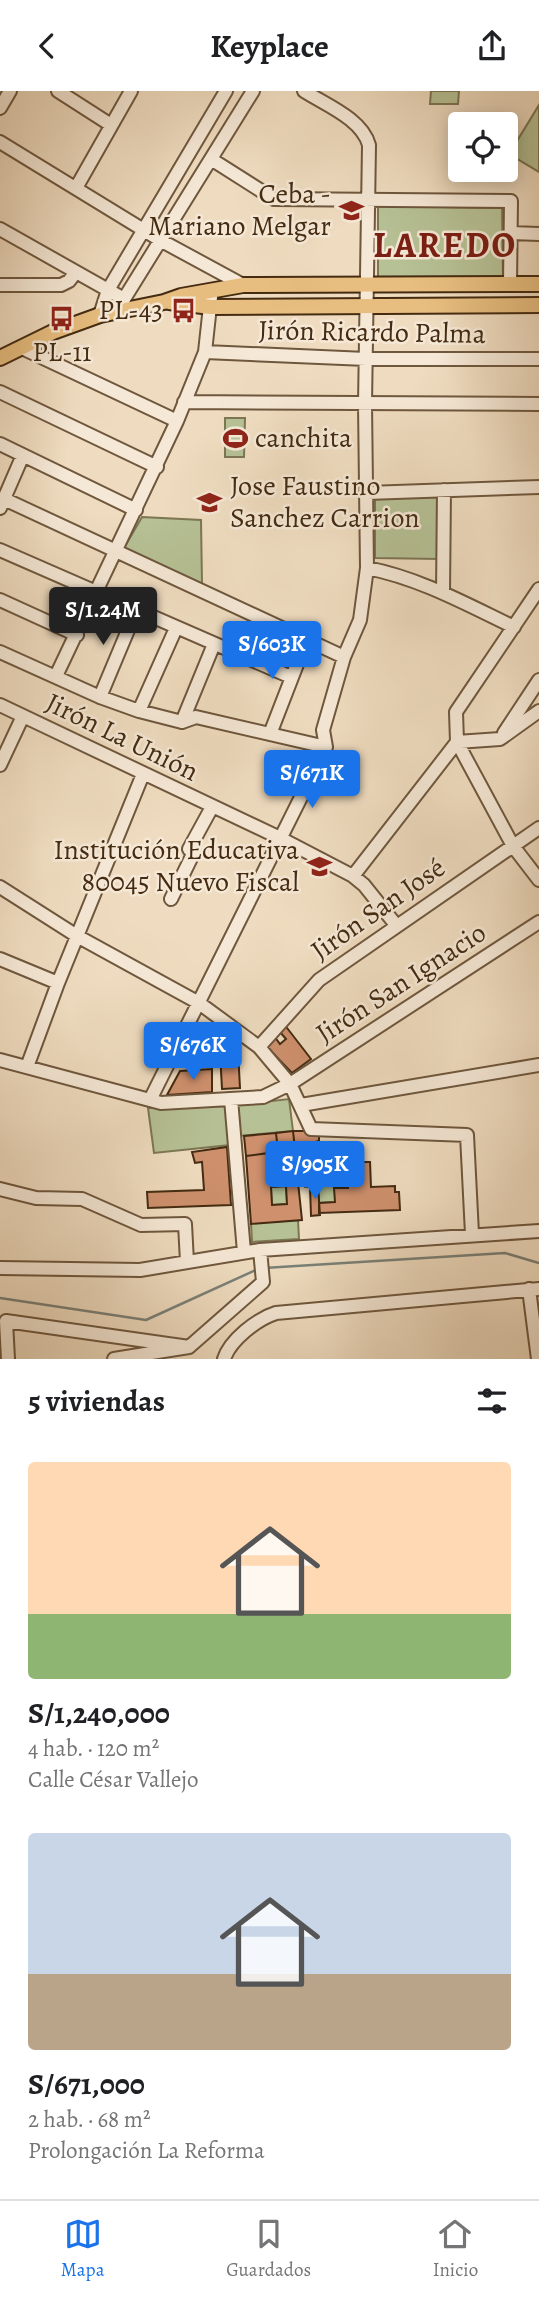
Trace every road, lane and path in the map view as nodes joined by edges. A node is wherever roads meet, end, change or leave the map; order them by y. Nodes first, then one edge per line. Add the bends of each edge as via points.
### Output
1 (10, 91) edge
2 (58, 91) edge
3 (131, 91) edge
4 (226, 91) edge
5 (253, 91) edge
6 (304, 91) edge
7 (0, 108) edge
8 (111, 125) junction
9 (0, 142) edge
10 (211, 159) junction
11 (76, 188) junction
12 (369, 199) junction
13 (0, 229) edge
14 (144, 230) junction
15 (511, 233) junction
16 (539, 234) edge
17 (160, 240) junction
18 (76, 272) junction
19 (0, 285) edge
20 (243, 285) junction
21 (368, 285) junction
22 (510, 285) junction
23 (539, 285) edge
24 (108, 290) junction
25 (211, 290) junction
26 (164, 302) junction
27 (123, 305) junction
28 (539, 305) edge
29 (367, 306) junction
30 (211, 307) junction
31 (100, 315) junction
32 (22, 348) junction
33 (205, 352) junction
34 (0, 358) edge
35 (366, 359) junction
36 (539, 359) edge
37 (0, 392) edge
38 (184, 402) junction
39 (365, 404) junction
40 (539, 404) edge
41 (177, 421) junction
42 (0, 444) edge
43 (23, 455) junction
44 (157, 467) junction
45 (539, 487) edge
46 (444, 490) junction
47 (367, 493) junction
48 (2, 503) edge
49 (136, 510) junction
50 (0, 549) edge
51 (116, 552) junction
52 (367, 568) junction
53 (539, 589) edge
54 (96, 593) junction
55 (443, 593) junction
56 (0, 600) edge
57 (136, 611) junction
58 (514, 627) junction
59 (176, 628) junction
60 (76, 635) junction
61 (306, 641) junction
62 (214, 644) junction
63 (0, 652) edge
64 (344, 657) junction
65 (56, 676) junction
66 (292, 677) junction
67 (539, 680) edge
68 (100, 697) junction
69 (0, 705) edge
70 (139, 711) junction
71 (539, 711) edge
72 (23, 716) junction
73 (182, 722) junction
74 (270, 734) junction
75 (500, 739) junction
76 (457, 743) junction
77 (326, 747) junction
78 (0, 765) edge
79 (143, 774) junction
80 (212, 807) junction
81 (539, 828) edge
82 (280, 838) junction
83 (513, 846) junction
84 (353, 876) junction
85 (539, 880) edge
86 (0, 887) edge
87 (171, 899) dead end
88 (539, 922) edge
89 (396, 925) junction
90 (77, 936) junction
91 (0, 959) edge
92 (58, 983) junction
93 (199, 1003) junction
94 (259, 1047) junction
95 (0, 1060) edge
96 (539, 1065) edge
97 (27, 1067) junction
98 (290, 1084) junction
99 (231, 1099) junction
100 (150, 1100) junction
101 (301, 1105) junction
102 (0, 1189) edge
103 (539, 1231) edge
104 (472, 1234) junction
105 (244, 1252) junction
106 (261, 1261) junction
107 (187, 1262) junction
108 (0, 1268) edge
109 (534, 1289) edge
110 (189, 1347) junction
111 (134, 1357) edge
112 (8, 1359) edge
113 (114, 1359) edge
114 (223, 1359) edge
115 (538, 1359) edge

1 - 7 street
2 - 8 street
3 - 8 street
4 - 14 street
5 - 10 street
6 - 12 street via 366,135
8 - 11 street
9 - 11 street
10 - 12 street via 274,199
10 - 17 street
11 - 14 street
12 - 15 street via 511,201
12 - 21 street
13 - 18 street
14 - 17 street
14 - 24 street
15 - 16 street
15 - 22 street
17 - 20 street
17 - 27 street
18 - 19 street via 61,285
18 - 24 street
20 - 21 main road
20 - 25 main road
21 - 22 main road
21 - 29 street
22 - 23 main road
24 - 27 street
24 - 31 street
25 - 26 main road
25 - 30 street
26 - 27 main road
26 - 30 main road
27 - 31 main road
28 - 29 main road
29 - 30 main road
29 - 35 street
30 - 33 street
31 - 32 main road
32 - 34 main road
32 - 41 street
33 - 35 street, Jirón Ricardo Palma
33 - 38 street
35 - 36 street, Jirón Ricardo Palma
35 - 39 street
37 - 44 street
38 - 39 street
38 - 41 street
39 - 40 street
39 - 47 street
41 - 44 street
42 - 43 street
43 - 48 street
43 - 49 street
44 - 49 street
45 - 46 street
46 - 47 street
46 - 55 street
47 - 52 street
48 - 51 street
49 - 51 street
50 - 54 street
51 - 54 street
51 - 61 street
52 - 55 street
52 - 64 street via 360,620
53 - 58 street
54 - 57 street
54 - 60 street
55 - 58 street
56 - 60 street
57 - 59 street
57 - 68 street
58 - 76 street via 456,712
59 - 62 street
59 - 70 street
60 - 65 street
61 - 64 street
61 - 66 street
62 - 66 street
62 - 73 street
63 - 65 street
64 - 77 street via 323,730
65 - 68 street
66 - 74 street
67 - 75 street
68 - 70 street
69 - 72 street, Jirón La Unión
70 - 73 street
71 - 75 street
72 - 78 street
72 - 79 street, Jirón La Unión
73 - 74 street via 196,717
74 - 77 street
75 - 76 street
76 - 83 street
76 - 84 street
77 - 82 street
79 - 80 street, Jirón La Unión
79 - 90 street
80 - 82 street, Jirón La Unión
80 - 87 street via 189,849 194,852
81 - 83 street, Jirón San José
82 - 84 street, Jirón La Unión
82 - 93 street
83 - 85 street
83 - 89 street, Jirón San José
84 - 89 street, Jirón La Unión
86 - 90 street
88 - 98 street, Jirón San Ignacio
89 - 94 street, Jirón San José via 319,980
90 - 92 street
90 - 93 street
91 - 92 street
92 - 97 street
93 - 94 street
93 - 100 street
94 - 98 street
95 - 97 street, Jirón San Ignacio
96 - 101 street
97 - 100 street, Jirón San Ignacio
98 - 99 street, Jirón San Ignacio via 262,1097
98 - 101 street
99 - 100 street, Jirón San Ignacio
99 - 105 street
101 - 104 street via 311,1129 467,1135
102 - 107 street via 36,1198 82,1199 141,1225 185,1224
103 - 104 street
104 - 106 street
105 - 106 street
105 - 107 street
106 - 110 street via 263,1282
107 - 108 street via 140,1270
109 - 114 street via 275,1313 230,1346
109 - 115 street
110 - 111 street
110 - 112 street via 6,1321
111 - 113 street

